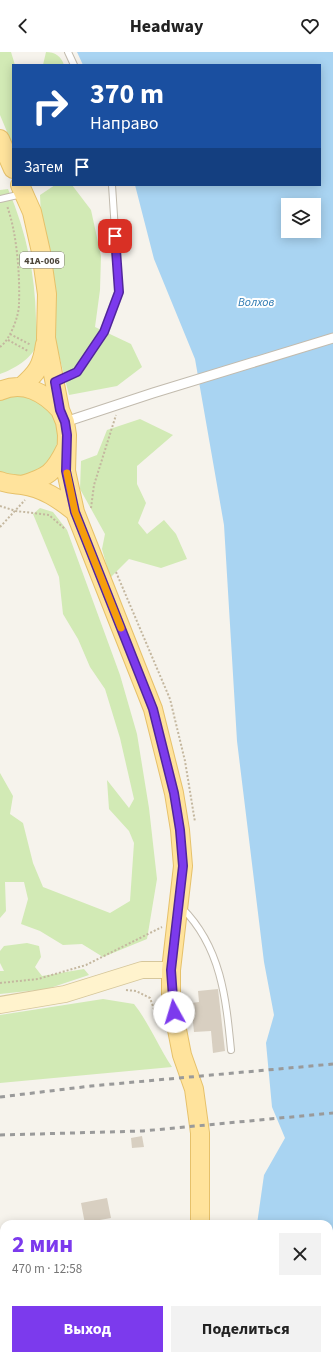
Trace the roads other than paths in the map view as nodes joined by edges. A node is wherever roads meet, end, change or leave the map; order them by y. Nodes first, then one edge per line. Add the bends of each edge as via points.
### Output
1 (68, 52) edge
2 (74, 64) edge
3 (0, 140) edge
4 (12, 167) edge
5 (112, 186) edge
6 (22, 189) edge
7 (2, 199) edge
8 (333, 338) edge
9 (40, 347) junction
10 (55, 382) junction
11 (21, 387) junction
12 (0, 392) edge
13 (63, 416) junction
14 (66, 447) junction
15 (0, 481) edge
16 (28, 487) junction
17 (83, 510) junction
18 (180, 905) junction
19 (171, 970) junction
20 (0, 1005) edge
21 (231, 1050) dead end
22 (200, 1220) edge

1 - 2 lane
3 - 4 main road
5 - 10 lane via 119,292 104,332 77,372
6 - 7 lane
6 - 9 main road, 41А-006 via 32,212 47,294
8 - 13 street via 119,404
9 - 10 main road, 41А-006
9 - 11 main road via 43,362
10 - 13 main road, 41А-006
11 - 12 main road
11 - 13 main road via 36,391 50,399
13 - 14 main road, 41А-006 via 67,435
14 - 16 main road via 57,466
14 - 17 main road, 41А-006 via 66,471
15 - 16 main road
16 - 17 main road via 49,493
17 - 18 main road, 41А-006 via 153,709 161,739 180,830 183,866
18 - 19 main road, 41А-006
18 - 21 lane via 203,933 222,982
19 - 20 main road via 142,970 65,994
19 - 22 main road, 41А-006 via 171,999 182,1054 194,1090 200,1133

